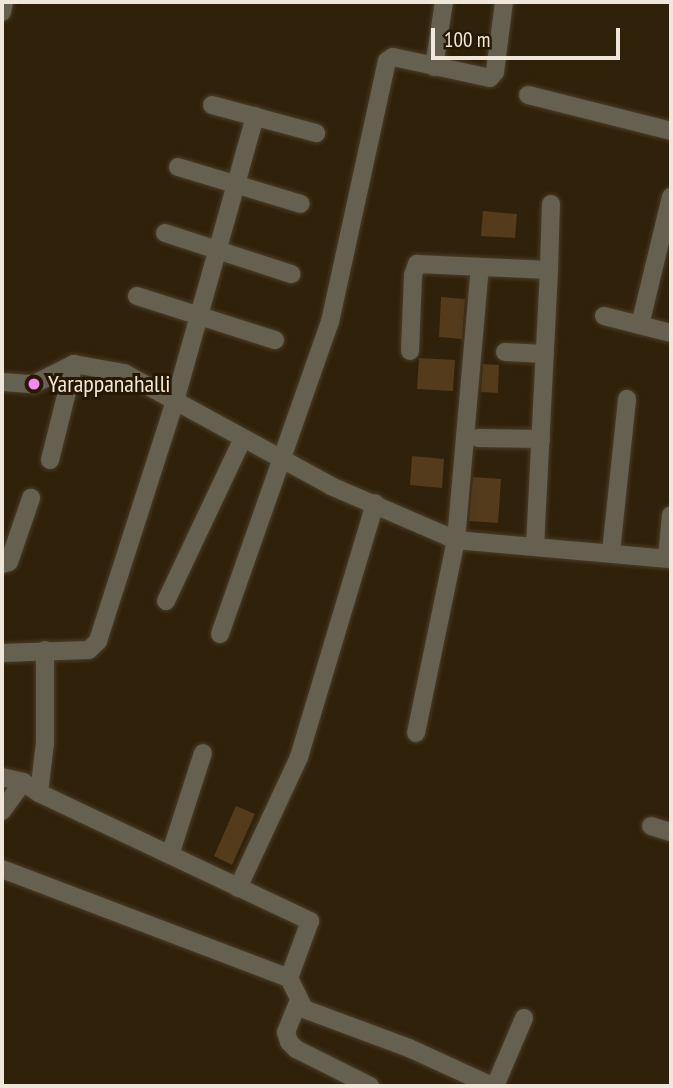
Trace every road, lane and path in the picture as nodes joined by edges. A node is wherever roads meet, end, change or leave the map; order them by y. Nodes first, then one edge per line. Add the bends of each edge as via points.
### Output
1 (4, 2) edge
2 (444, 2) edge
3 (505, 2) edge
4 (2, 12) edge
5 (434, 67) junction
6 (528, 95) dead end
7 (212, 105) dead end
8 (255, 116) junction
9 (671, 131) edge
10 (316, 133) dead end
11 (178, 167) dead end
12 (236, 184) junction
13 (671, 197) edge
14 (301, 204) dead end
15 (551, 204) dead end
16 (165, 233) dead end
17 (218, 250) junction
18 (480, 267) junction
19 (549, 270) junction
20 (291, 274) dead end
21 (137, 296) dead end
22 (199, 316) junction
23 (604, 316) dead end
24 (640, 325) junction
25 (671, 333) edge
26 (275, 340) dead end
27 (410, 351) dead end
28 (505, 352) dead end
29 (545, 354) junction
30 (74, 364) junction
31 (2, 382) edge
32 (627, 398) dead end
33 (176, 401) junction
34 (243, 438) junction
35 (478, 438) dead end
36 (541, 439) junction
37 (283, 459) junction
38 (50, 460) dead end
39 (32, 498) dead end
40 (375, 503) junction
41 (671, 515) edge
42 (456, 540) junction
43 (536, 546) junction
44 (611, 552) junction
45 (669, 559) edge
46 (2, 564) edge
47 (166, 601) dead end
48 (220, 634) dead end
49 (44, 650) junction
50 (2, 653) edge
51 (416, 733) dead end
52 (203, 753) dead end
53 (2, 777) edge
54 (23, 782) junction
55 (39, 793) junction
56 (2, 811) edge
57 (651, 826) dead end
58 (671, 832) edge
59 (170, 855) junction
60 (2, 869) edge
61 (239, 888) junction
62 (289, 978) junction
63 (299, 1000) junction
64 (524, 1018) dead end
65 (370, 1086) edge
66 (494, 1086) edge

1 - 4 street
2 - 5 street
3 - 5 street via 493,76
5 - 37 street via 393,57 387,61 330,322
6 - 9 street
7 - 8 street
8 - 10 street
8 - 12 street
11 - 12 street
12 - 14 street
12 - 17 street
13 - 24 street
15 - 19 street
16 - 17 street
17 - 20 street
17 - 22 street
18 - 19 street
18 - 27 street via 417,264
18 - 42 street
19 - 29 street
21 - 22 street
22 - 26 street
22 - 33 street
23 - 24 street
24 - 25 street
28 - 29 street
29 - 36 street
30 - 31 street via 34,384
30 - 33 street via 124,373
30 - 38 street
32 - 44 street
33 - 34 street
33 - 49 street via 97,640 89,650
34 - 37 street
34 - 47 street
35 - 36 street
36 - 43 street
37 - 40 street via 331,486
37 - 48 street
39 - 46 street via 9,562
40 - 42 street
40 - 61 street via 299,757
41 - 45 street
42 - 43 street
42 - 51 street
43 - 44 street
44 - 45 street
49 - 50 street
49 - 55 street via 45,743
52 - 59 street
53 - 54 street
54 - 55 street
54 - 56 street
55 - 59 street
57 - 58 street
59 - 61 street
60 - 62 street
61 - 62 street via 310,921
62 - 63 street
63 - 65 street via 286,1032 289,1042
63 - 66 street via 304,1009
64 - 66 street

